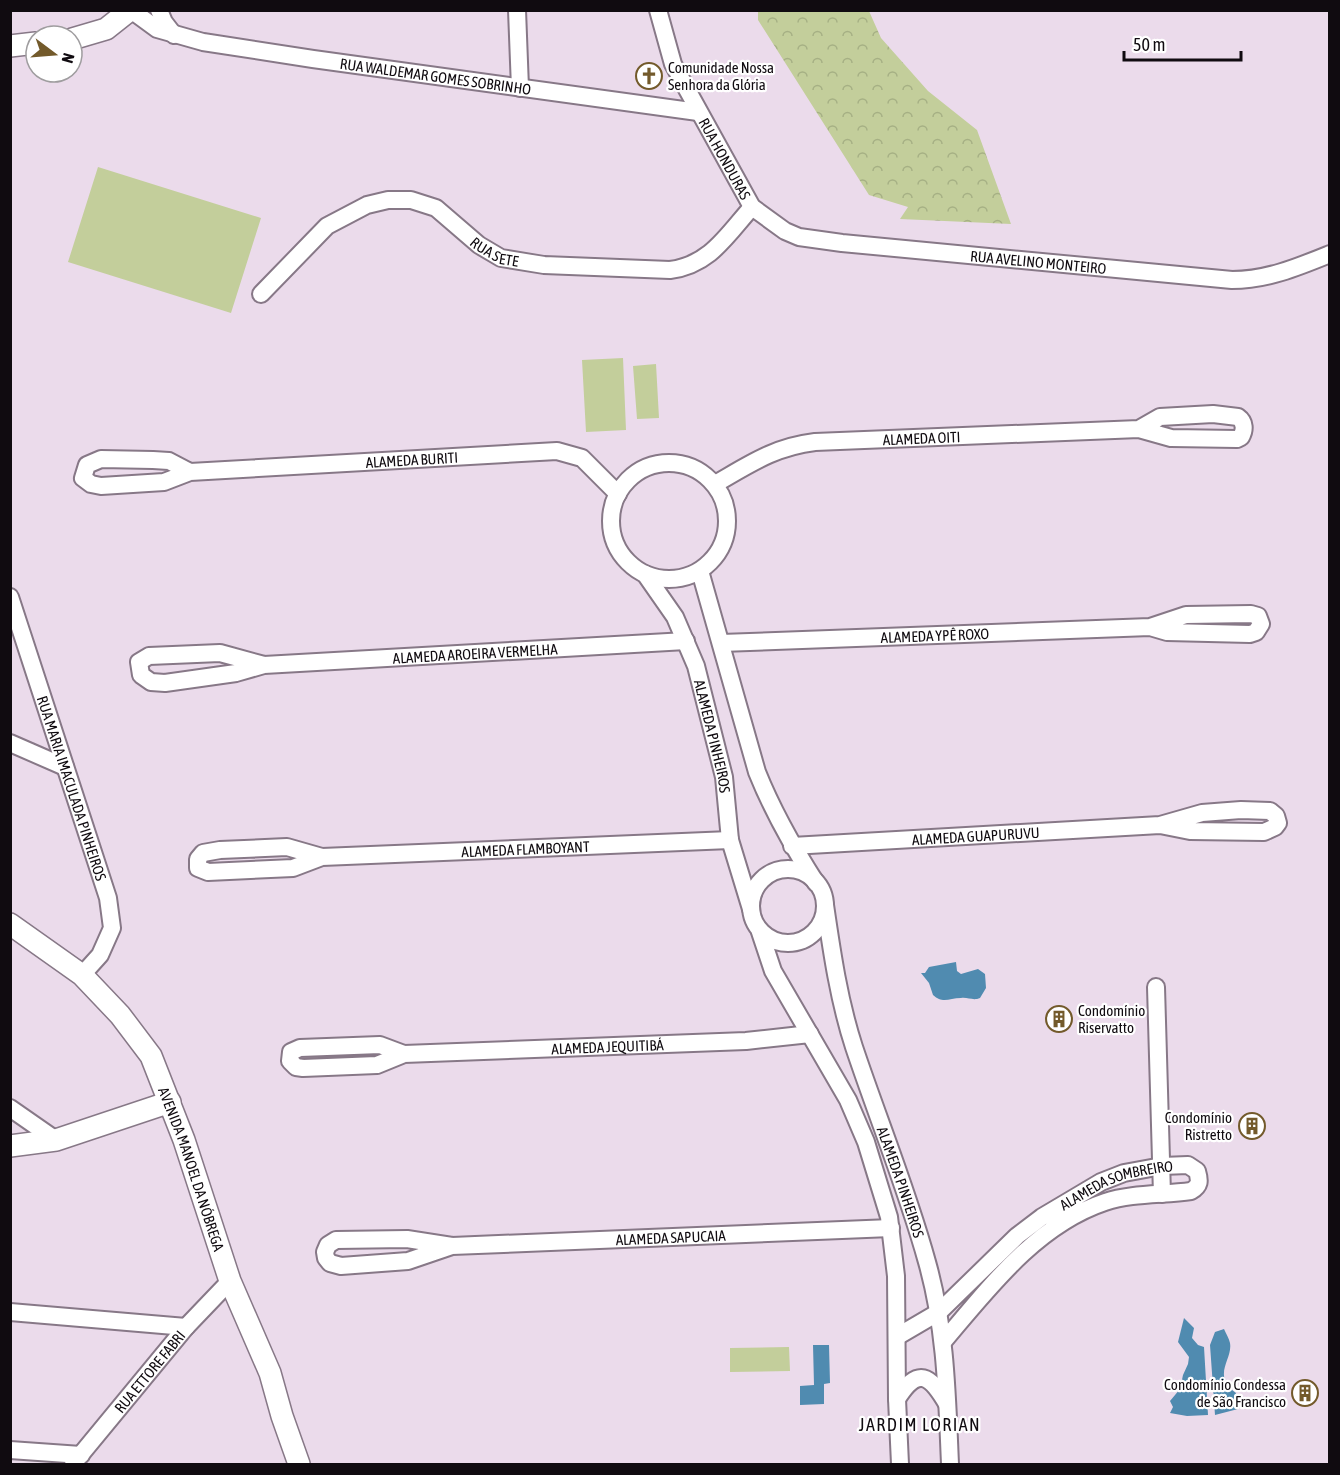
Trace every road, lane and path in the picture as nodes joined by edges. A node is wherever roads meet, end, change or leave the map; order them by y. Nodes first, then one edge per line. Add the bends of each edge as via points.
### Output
1 (131, 10) edge
2 (159, 10) edge
3 (517, 10) edge
4 (658, 10) edge
5 (84, 35) edge
6 (174, 35) junction
7 (520, 88) junction
8 (698, 112) junction
9 (752, 207) junction
10 (1329, 254) edge
11 (261, 294) dead end
12 (1139, 429) junction
13 (190, 472) junction
14 (715, 484) junction
15 (618, 494) junction
16 (700, 571) junction
17 (645, 574) junction
18 (10, 597) edge
19 (1150, 627) junction
20 (686, 641) junction
21 (721, 643) junction
22 (264, 665) junction
23 (10, 743) edge
24 (65, 767) junction
25 (1160, 825) junction
26 (730, 840) junction
27 (792, 846) junction
28 (322, 857) junction
29 (816, 883) junction
30 (825, 905) junction
31 (751, 909) junction
32 (10, 924) edge
33 (760, 932) junction
34 (82, 975) junction
35 (1156, 987) dead end
36 (810, 1034) junction
37 (404, 1054) junction
38 (170, 1102) junction
39 (10, 1108) edge
40 (56, 1140) junction
41 (10, 1146) edge
42 (1162, 1166) junction
43 (1124, 1173) junction
44 (1162, 1194) junction
45 (1126, 1197) junction
46 (891, 1228) junction
47 (452, 1246) junction
48 (230, 1281) junction
49 (10, 1312) edge
50 (939, 1312) junction
51 (186, 1327) junction
52 (898, 1336) junction
53 (943, 1342) junction
54 (897, 1399) junction
55 (947, 1405) junction
56 (10, 1450) edge
57 (77, 1460) edge
58 (299, 1464) edge
59 (900, 1464) edge
60 (951, 1464) edge

1 - 5 main road, RUA WALDEMAR GOMES SOBRINHO via 106,29
1 - 6 street, RUA WALDEMAR GOMES SOBRINHO via 156,29
2 - 6 street
3 - 7 street
4 - 8 street, RUA HONDURAS via 673,64
6 - 7 street, RUA WALDEMAR GOMES SOBRINHO
7 - 8 street, RUA WALDEMAR GOMES SOBRINHO
8 - 9 street, RUA HONDURAS
9 - 10 street, RUA AVELINO MONTEIRO via 785,231 818,240 1232,280 1277,275
9 - 11 street, RUA SETE via 704,260 670,270 544,265 501,258 479,245 436,208 388,200 367,205 327,226
12 - 12 street, ALAMEDA OITI via 1171,438 1237,439 1244,430 1238,417 1213,414 1160,417
12 - 14 street, ALAMEDA OITI via 797,444 766,455
13 - 13 street, ALAMEDA BURITI via 169,461 101,459 87,465 83,478 101,486 164,482
13 - 15 street, ALAMEDA BURITI via 558,451 582,458
14 - 15 street via 683,464 664,463 645,468 629,479
14 - 16 street via 725,502 728,522 715,558
15 - 17 street via 612,512 612,531 618,549 629,564
16 - 17 street via 682,579
16 - 21 street, ALAMEDA PINHEIROS
17 - 20 street, ALAMEDA PINHEIROS via 675,617
18 - 24 street, RUA MARIA IMACULADA PINHEIROS
19 - 19 street, ALAMEDA YPÊ ROXO via 1167,632 1250,634 1261,624 1258,616 1240,613 1186,615
19 - 21 street, ALAMEDA YPÊ ROXO
20 - 22 street, ALAMEDA AROEIRA VERMELHA
20 - 26 street, ALAMEDA PINHEIROS via 702,686 724,777
21 - 27 street, ALAMEDA PINHEIROS via 757,772
22 - 22 street, ALAMEDA AROEIRA VERMELHA via 220,653 149,656 140,662 141,675 151,682 165,683
23 - 24 street
24 - 34 street, RUA MARIA IMACULADA PINHEIROS via 108,898 112,928 100,956
25 - 25 street, ALAMEDA GUAPURUVU via 1190,831 1264,831 1278,823 1270,811 1241,810 1202,813
25 - 27 street, ALAMEDA GUAPURUVU
26 - 28 street, ALAMEDA FLAMBOYANT
26 - 31 street, ALAMEDA PINHEIROS
27 - 29 street, ALAMEDA PINHEIROS
28 - 28 street, ALAMEDA FLAMBOYANT via 287,847 220,850 203,853 198,868 208,872 293,868
29 - 30 street
29 - 31 street via 797,870 774,872 756,887
30 - 33 street via 817,929 801,940 783,943
30 - 50 street, ALAMEDA PINHEIROS via 844,1014 928,1263
31 - 33 street
32 - 34 main road, AVENIDA MANOEL DA NÓBREGA
33 - 36 street, ALAMEDA PINHEIROS via 773,971
34 - 38 main road, AVENIDA MANOEL DA NÓBREGA via 152,1056
35 - 42 street
36 - 37 street, ALAMEDA JEQUITIBÁ via 746,1041
36 - 46 street, ALAMEDA PINHEIROS via 848,1100 869,1153
37 - 37 street, ALAMEDA JEQUITIBÁ via 380,1045 300,1048 291,1052 290,1060 303,1068 377,1065
38 - 40 main road
38 - 48 main road, AVENIDA MANOEL DA NÓBREGA
39 - 40 street
40 - 41 main road
42 - 43 street, ALAMEDA SOMBREIRO
42 - 44 street
42 - 44 street, ALAMEDA SOMBREIRO via 1188,1165 1199,1178 1197,1188 1191,1191
43 - 45 street
43 - 50 street, ALAMEDA SOMBREIRO via 1042,1217
44 - 45 street, ALAMEDA SOMBREIRO
45 - 53 street, ALAMEDA SOMBREIRO via 1090,1208 1052,1230 1011,1265
46 - 47 street, ALAMEDA SAPUCAIA
46 - 52 street, ALAMEDA PINHEIROS
47 - 47 street, ALAMEDA SAPUCAIA via 407,1239 336,1240 328,1245 326,1258 341,1266 408,1261
48 - 51 street, RUA ETTORE FABRI
48 - 58 main road, AVENIDA MANOEL DA NÓBREGA via 270,1373
49 - 51 street
50 - 52 street, ALAMEDA SOMBREIRO
50 - 53 street, ALAMEDA PINHEIROS
51 - 57 street, RUA ETTORE FABRI
52 - 54 street, ALAMEDA PINHEIROS
53 - 55 street, ALAMEDA PINHEIROS
54 - 55 street via 906,1385 925,1378 933,1382
54 - 59 street, ALAMEDA PINHEIROS
55 - 60 street, ALAMEDA PINHEIROS
56 - 57 street

